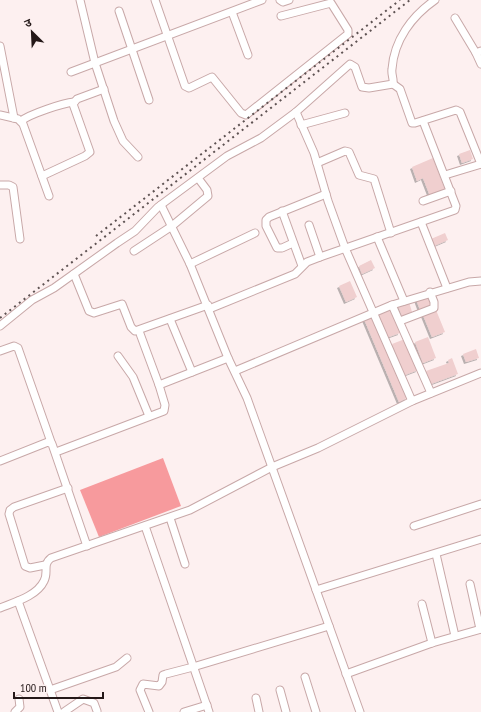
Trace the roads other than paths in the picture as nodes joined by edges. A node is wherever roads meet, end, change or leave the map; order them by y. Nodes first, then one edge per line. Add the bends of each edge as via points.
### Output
1 (80, 0) edge
2 (155, 0) edge
3 (262, 0) edge
4 (280, 0) edge
5 (290, 0) edge
6 (435, 0) edge
7 (119, 11) dead end
8 (232, 12) junction
9 (281, 16) dead end
10 (455, 18) dead end
11 (166, 35) junction
12 (0, 46) edge
13 (132, 49) junction
14 (479, 52) edge
15 (248, 54) dead end
16 (95, 63) junction
17 (481, 64) edge
18 (71, 72) dead end
19 (393, 84) junction
20 (104, 89) junction
21 (149, 100) dead end
22 (74, 102) junction
23 (296, 112) junction
24 (345, 113) dead end
25 (0, 115) edge
26 (14, 118) junction
27 (21, 121) junction
28 (424, 121) junction
29 (302, 125) junction
30 (138, 157) dead end
31 (317, 163) junction
32 (481, 164) edge
33 (445, 175) junction
34 (42, 176) junction
35 (198, 178) junction
36 (0, 185) edge
37 (451, 191) junction
38 (326, 194) junction
39 (49, 196) dead end
40 (423, 201) dead end
41 (161, 205) junction
42 (282, 212) junction
43 (421, 222) junction
44 (309, 225) dead end
45 (172, 226) junction
46 (255, 232) dead end
47 (391, 233) junction
48 (377, 237) junction
49 (20, 239) dead end
50 (294, 244) junction
51 (345, 248) junction
52 (134, 251) dead end
53 (320, 257) junction
54 (190, 264) junction
55 (302, 266) junction
56 (74, 274) junction
57 (481, 281) edge
58 (447, 288) junction
59 (430, 292) junction
60 (404, 301) junction
61 (392, 305) junction
62 (208, 307) junction
63 (374, 312) junction
64 (170, 319) junction
65 (400, 321) junction
66 (0, 326) edge
67 (139, 331) junction
68 (0, 351) edge
69 (118, 356) dead end
70 (228, 358) junction
71 (234, 371) junction
72 (192, 372) junction
73 (481, 373) edge
74 (158, 385) junction
75 (431, 393) junction
76 (412, 401) junction
77 (149, 416) junction
78 (51, 442) junction
79 (56, 452) junction
80 (0, 461) edge
81 (272, 467) junction
82 (68, 488) junction
83 (481, 504) edge
84 (170, 518) junction
85 (145, 526) junction
86 (414, 526) dead end
87 (481, 539) edge
88 (87, 546) junction
89 (436, 554) junction
90 (185, 564) dead end
91 (45, 565) junction
92 (470, 584) dead end
93 (316, 590) junction
94 (18, 601) junction
95 (422, 604) dead end
96 (0, 608) edge
97 (329, 626) junction
98 (481, 629) edge
99 (455, 636) junction
100 (432, 643) junction
101 (127, 658) dead end
102 (193, 667) junction
103 (346, 674) junction
104 (305, 677) dead end
105 (50, 690) junction
106 (280, 690) dead end
107 (256, 698) dead end
108 (19, 699) dead end
109 (208, 709) edge
110 (97, 711) edge
111 (15, 712) edge
112 (58, 712) edge
113 (64, 712) edge
114 (149, 712) edge
115 (184, 712) edge
116 (259, 712) edge
117 (286, 712) edge
118 (316, 712) edge
119 (360, 712) edge

1 - 16 street
2 - 11 street
3 - 8 street
4 - 5 street
6 - 19 street via 413,18 404,33 396,50 392,68
7 - 13 street
8 - 11 street
8 - 15 street
9 - 11 street via 331,3 348,34 246,115 241,113 212,77 187,88
10 - 14 street
11 - 13 street
12 - 26 street
13 - 16 street
13 - 21 street
14 - 17 street
16 - 18 street
16 - 20 street
19 - 23 street via 362,87 355,67 350,64
19 - 28 street via 400,89 410,121
20 - 22 street
20 - 30 street via 123,141
22 - 27 street via 26,117
22 - 34 street via 90,152
23 - 29 street
23 - 35 street via 261,138 231,153
24 - 29 street
25 - 26 street
26 - 27 street
27 - 34 street
28 - 32 street via 458,110
28 - 33 street
29 - 31 street
31 - 38 street
31 - 47 street via 345,151 349,152 359,175 374,178
32 - 33 street
33 - 37 street
34 - 39 street
35 - 41 street
35 - 45 street via 207,190 208,196
36 - 49 street via 13,187
37 - 40 street
37 - 43 street via 455,210
38 - 42 street
38 - 51 street
41 - 45 street
41 - 56 street via 138,229
42 - 50 street
42 - 50 street via 269,217 266,226 277,248
43 - 47 street
43 - 58 street
44 - 53 street
45 - 52 street
45 - 54 street
46 - 54 street
47 - 48 street
48 - 51 street
48 - 60 street
50 - 55 street
51 - 53 street
51 - 63 street
53 - 55 street
54 - 62 street
55 - 62 street via 295,274
56 - 66 street via 36,297
56 - 67 street via 91,313 122,304 133,330
57 - 58 street
58 - 59 street
59 - 60 street
59 - 65 street via 434,308
60 - 61 street
61 - 63 street
61 - 65 street
62 - 64 street
62 - 70 street
63 - 71 street
63 - 76 street
64 - 67 street
64 - 72 street
65 - 75 street
67 - 74 street
68 - 78 street via 14,346 18,348
69 - 77 street via 133,377
70 - 71 street
70 - 72 street
71 - 81 street via 247,398
72 - 74 street
73 - 75 street
74 - 77 street via 165,409
75 - 76 street
76 - 81 street via 318,448
77 - 79 street
78 - 79 street
78 - 80 street
79 - 82 street
81 - 84 street via 218,497
81 - 93 street
82 - 88 street
82 - 91 street via 10,510 25,566 30,568
83 - 86 street
84 - 85 street
84 - 90 street
85 - 88 street
85 - 102 street
87 - 89 street
88 - 91 street via 51,558
89 - 93 street
89 - 99 street
91 - 94 street via 45,580 40,587
92 - 98 street
93 - 97 street
94 - 96 street
94 - 105 street
95 - 100 street
97 - 102 street
97 - 103 street
98 - 99 street
99 - 100 street
100 - 103 street
101 - 105 street via 120,666
102 - 109 street
102 - 114 street via 163,675 158,686 143,684 140,690
103 - 119 street
104 - 118 street
105 - 112 street
106 - 117 street
107 - 116 street
108 - 111 street via 20,707
109 - 115 street
110 - 113 street via 94,704 84,699

